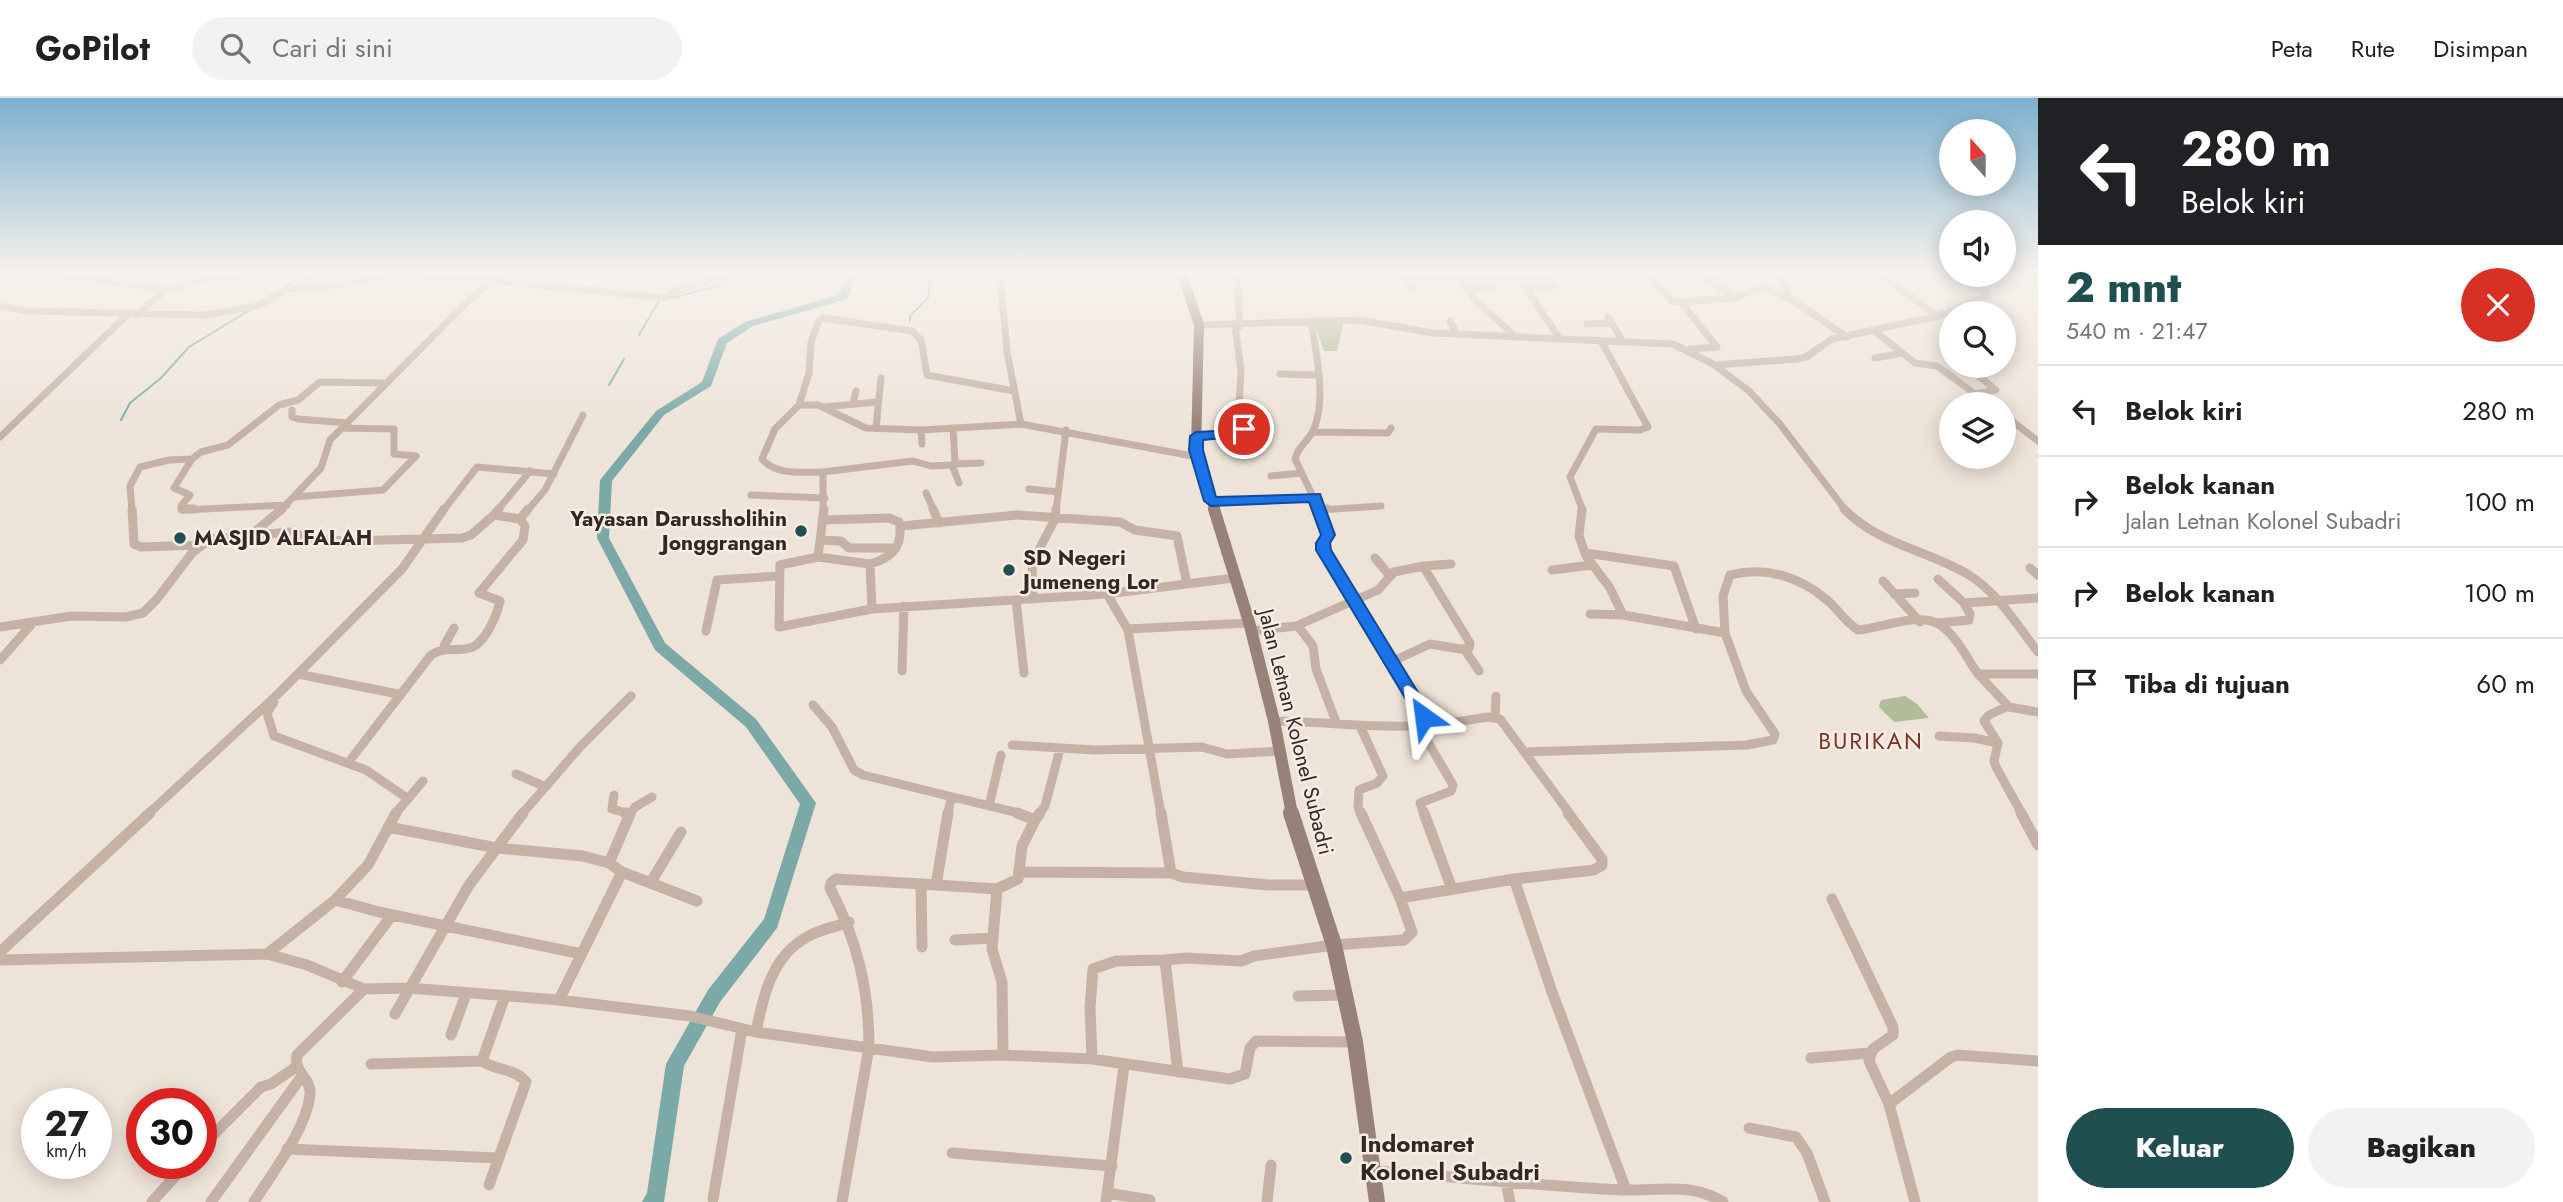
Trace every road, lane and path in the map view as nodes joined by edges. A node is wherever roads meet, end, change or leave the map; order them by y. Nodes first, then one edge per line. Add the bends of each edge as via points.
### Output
1 (1199, 325) edge
2 (117, 326) edge
3 (446, 326) edge
4 (817, 326) edge
5 (878, 326) edge
6 (1006, 326) edge
7 (1219, 326) edge
8 (1238, 326) junction
9 (1245, 326) edge
10 (1312, 326) edge
11 (1387, 326) edge
12 (1452, 326) edge
13 (1504, 326) edge
14 (1551, 326) edge
15 (1613, 326) edge
16 (1700, 326) edge
17 (1830, 326) edge
18 (1901, 326) edge
19 (1876, 332) junction
20 (1457, 335) junction
21 (1516, 337) junction
22 (1847, 337) junction
23 (1560, 339) junction
24 (1601, 341) junction
25 (1623, 342) junction
26 (1688, 349) junction
27 (1902, 353) junction
28 (1875, 358) dead end
29 (1714, 365) junction
30 (1280, 374) dead end
31 (1317, 375) junction
32 (881, 378) dead end
33 (1981, 378) edge
34 (387, 383) junction
35 (856, 391) dead end
36 (1014, 391) junction
37 (1972, 392) edge
38 (1986, 392) edge
39 (877, 402) junction
40 (853, 403) junction
41 (799, 405) junction
42 (822, 407) junction
43 (292, 410) dead end
44 (583, 415) dead end
45 (1021, 424) junction
46 (2016, 424) edge
47 (345, 426) junction
48 (876, 428) junction
49 (953, 428) junction
50 (1391, 428) dead end
51 (921, 430) junction
52 (1066, 430) junction
53 (1314, 432) junction
54 (1196, 436) junction
55 (0, 437) edge
56 (2038, 441) edge
57 (922, 444) dead end
58 (1198, 457) junction
59 (192, 459) junction
60 (981, 463) dead end
61 (953, 464) junction
62 (530, 471) junction
63 (823, 472) junction
64 (1302, 473) junction
65 (554, 474) junction
66 (1271, 476) dead end
67 (959, 483) dead end
68 (1029, 489) dead end
69 (1058, 492) junction
70 (926, 493) dead end
71 (751, 495) dead end
72 (294, 497) junction
73 (825, 498) junction
74 (1315, 498) junction
75 (1211, 501) junction
76 (287, 505) junction
77 (1381, 506) dead end
78 (1319, 510) junction
79 (494, 515) junction
80 (520, 519) junction
81 (1055, 519) junction
82 (822, 520) junction
83 (939, 523) junction
84 (901, 526) junction
85 (252, 534) junction
86 (421, 539) junction
87 (820, 540) junction
88 (200, 545) junction
89 (896, 548) junction
90 (1586, 554) junction
91 (818, 556) junction
92 (1374, 558) dead end
93 (870, 564) junction
94 (1451, 564) dead end
95 (1592, 565) junction
96 (1423, 566) junction
97 (2030, 568) dead end
98 (1552, 570) dead end
99 (2038, 575) edge
100 (778, 576) junction
101 (1390, 576) junction
102 (1234, 578) junction
103 (1938, 579) dead end
104 (1883, 581) dead end
105 (1187, 584) junction
106 (1914, 593) dead end
107 (1107, 594) junction
108 (1894, 594) junction
109 (1033, 598) junction
110 (2038, 598) edge
111 (1016, 600) junction
112 (1354, 601) junction
113 (2000, 602) junction
114 (1964, 604) junction
115 (904, 606) junction
116 (872, 609) junction
117 (1590, 614) dead end
118 (1623, 615) junction
119 (1920, 622) junction
120 (32, 624) junction
121 (1938, 624) junction
122 (1298, 626) junction
123 (0, 627) edge
124 (1250, 627) junction
125 (454, 628) dead end
126 (1127, 629) junction
127 (1696, 629) junction
128 (706, 632) dead end
129 (1725, 633) junction
130 (2035, 643) edge
131 (444, 646) junction
132 (1465, 650) junction
133 (2038, 652) edge
134 (0, 660) edge
135 (1391, 662) junction
136 (902, 671) dead end
137 (1479, 671) dead end
138 (1024, 673) dead end
139 (298, 674) junction
140 (1978, 674) junction
141 (2038, 674) edge
142 (279, 693) junction
143 (398, 694) junction
144 (631, 696) dead end
145 (1496, 696) dead end
146 (813, 705) dead end
147 (2006, 707) junction
148 (2038, 712) edge
149 (1495, 717) junction
150 (1274, 721) junction
151 (1336, 722) junction
152 (1360, 726) junction
153 (1424, 727) junction
154 (1939, 736) dead end
155 (1998, 743) junction
156 (1012, 745) dead end
157 (1060, 749) junction
158 (1151, 750) junction
159 (1279, 751) junction
160 (1525, 752) junction
161 (1001, 755) dead end
162 (348, 763) junction
163 (516, 774) dead end
164 (423, 781) dead end
165 (546, 787) junction
166 (614, 795) dead end
167 (653, 797) dead end
168 (407, 798) junction
169 (951, 798) junction
170 (989, 806) junction
171 (630, 814) junction
172 (1035, 820) junction
173 (388, 827) junction
174 (2033, 828) edge
175 (681, 832) dead end
176 (2038, 845) edge
177 (496, 848) junction
178 (609, 863) junction
179 (622, 872) junction
180 (1021, 872) junction
181 (1171, 873) junction
182 (1514, 878) junction
183 (651, 882) junction
184 (921, 884) junction
185 (936, 885) junction
186 (1314, 885) junction
187 (998, 889) junction
188 (1452, 889) junction
189 (1400, 898) junction
190 (1832, 899) dead end
191 (335, 900) junction
192 (697, 901) dead end
193 (392, 915) junction
194 (849, 922) junction
195 (445, 924) junction
196 (993, 938) junction
197 (956, 940) dead end
198 (1334, 945) junction
199 (922, 947) dead end
200 (0, 952) edge
201 (267, 954) junction
202 (582, 954) junction
203 (0, 960) edge
204 (1165, 960) junction
205 (342, 982) junction
206 (408, 988) junction
207 (364, 989) junction
208 (466, 994) junction
209 (1345, 995) junction
210 (505, 996) junction
211 (1298, 996) dead end
212 (559, 1000) junction
213 (395, 1014) dead end
214 (742, 1029) junction
215 (756, 1032) junction
216 (451, 1035) dead end
217 (1354, 1042) junction
218 (869, 1047) junction
219 (1870, 1053) junction
220 (1003, 1055) junction
221 (1811, 1058) dead end
222 (1092, 1059) junction
223 (482, 1061) junction
224 (2038, 1061) edge
225 (372, 1065) dead end
226 (1125, 1066) junction
227 (299, 1071) junction
228 (1178, 1072) junction
229 (1889, 1104) junction
230 (1749, 1128) dead end
231 (217, 1131) edge
232 (287, 1149) junction
233 (951, 1153) dead end
234 (498, 1158) junction
235 (1112, 1166) junction
236 (1271, 1166) dead end
237 (1375, 1171) junction
238 (173, 1179) edge
239 (1506, 1182) junction
240 (489, 1185) dead end
241 (1626, 1190) junction
242 (1106, 1198) edge
243 (713, 1199) dead end
244 (1150, 1200) dead end
245 (152, 1202) edge
246 (211, 1202) edge
247 (254, 1202) edge
248 (842, 1202) edge
249 (1267, 1202) edge
250 (1377, 1202) edge
251 (1510, 1202) edge
252 (1723, 1202) edge
253 (1825, 1202) edge
254 (1914, 1202) edge

1 - 54 main road, Jalan Letnan Kolonel Subadri
2 - 55 street
3 - 34 street
4 - 41 street
5 - 36 street via 912,331 920,341 927,375
6 - 36 street
7 - 8 street
8 - 9 street
8 - 54 street via 1243,432
10 - 31 street
11 - 20 street
12 - 20 street
13 - 21 street
14 - 23 street
15 - 25 street
16 - 26 street via 1717,347
17 - 22 street
18 - 19 street
19 - 22 street
19 - 27 street
20 - 21 street
21 - 23 street
22 - 29 street via 1797,359
23 - 24 street
24 - 25 street
24 - 90 street via 1648,427 1596,429 1570,477 1583,512 1579,536
25 - 26 street
26 - 29 street
27 - 28 street
27 - 37 street via 1919,365 1937,366
29 - 113 street via 1754,395 1789,433 1849,516 1891,542 1967,575
30 - 31 street
31 - 53 street
32 - 39 street
33 - 38 street via 1996,390
34 - 47 street
34 - 59 street via 323,382 298,400 279,405 228,445
35 - 40 street
36 - 45 street
39 - 40 street
39 - 48 street
40 - 42 street
41 - 42 street
41 - 63 street via 775,429 762,462 792,472
42 - 48 street via 855,425
43 - 47 street via 292,417 298,419
44 - 65 street
45 - 49 street
45 - 52 street
46 - 56 street
47 - 72 street via 328,444 321,468
47 - 72 street via 394,429 394,453 416,456 383,489
48 - 51 street
49 - 51 street
49 - 61 street
50 - 53 street via 1388,433
51 - 57 street
52 - 58 street
52 - 69 street
53 - 64 street via 1295,453
54 - 58 main road, Jalan Letnan Kolonel Subadri
58 - 75 main road, Jalan Letnan Kolonel Subadri
59 - 76 street via 174,488 190,495 182,510
59 - 88 street via 149,463 134,474 130,486 134,544
60 - 61 street
61 - 63 street via 931,466 913,461
61 - 67 street
62 - 65 street
62 - 79 street
62 - 86 street via 477,467
63 - 73 street
64 - 66 street
64 - 74 street
65 - 80 street
68 - 69 street
69 - 81 street
70 - 83 street
71 - 73 street
72 - 76 street
73 - 82 street
74 - 75 street
74 - 78 street
75 - 102 main road, Jalan Letnan Kolonel Subadri
76 - 85 street
77 - 78 street
78 - 112 street via 1328,535 1322,548
79 - 80 street
79 - 86 street via 462,538
80 - 131 street via 525,526 523,540 479,593 500,601 480,641 470,648
81 - 83 street via 1017,515
81 - 105 street via 1110,520 1135,530 1175,535
81 - 109 street via 1031,563
82 - 84 street via 889,518
82 - 87 street
83 - 84 street
84 - 89 street
85 - 86 street via 290,532 345,541
85 - 88 street via 211,539
86 - 139 street via 402,569
87 - 89 street via 841,541 849,548
87 - 91 street
88 - 120 street via 143,613 128,617 78,615
89 - 93 street via 890,559
90 - 95 street
90 - 127 street via 1674,566
91 - 93 street
91 - 100 street via 781,565
92 - 101 street
93 - 116 street
94 - 96 street
95 - 98 street
95 - 118 street
96 - 101 street
96 - 132 street via 1470,643
97 - 99 street
100 - 116 street via 779,627
100 - 128 street via 717,580
101 - 112 street via 1383,586
102 - 105 street
102 - 124 main road, Jalan Letnan Kolonel Subadri
103 - 114 street
104 - 108 street
105 - 107 street
106 - 108 street
107 - 109 street
107 - 126 street
108 - 119 street
109 - 111 street
110 - 113 street
111 - 115 street
111 - 138 street
112 - 122 street
112 - 135 street
113 - 114 street
113 - 130 street
114 - 121 street via 1969,620
115 - 116 street
115 - 136 street
117 - 118 street
118 - 127 street
119 - 121 street
119 - 129 street via 1858,630 1795,578 1748,572 1730,575 1724,585
120 - 123 street
120 - 134 street
121 - 140 street
122 - 124 street
122 - 151 street via 1313,646 1316,669
124 - 126 street
124 - 150 main road, Jalan Letnan Kolonel Subadri
125 - 131 street
126 - 158 street
127 - 129 street
129 - 160 street via 1746,691 1774,734 1773,740 1747,745
130 - 133 street
131 - 143 street
132 - 135 street via 1429,644
132 - 137 street
135 - 153 street
139 - 142 street
139 - 143 street
140 - 141 street
140 - 147 street
142 - 162 street via 267,713 274,736
142 - 200 street
143 - 162 street
144 - 165 street
145 - 149 street
146 - 169 street via 832,727 854,770
147 - 148 street
147 - 155 street via 1984,721
149 - 153 street
149 - 160 street
150 - 151 street
150 - 159 main road, Jalan Letnan Kolonel Subadri
151 - 152 street
152 - 153 street
152 - 189 street via 1383,776 1359,790 1357,807
153 - 188 street via 1453,785 1451,791 1420,803
154 - 155 street
155 - 174 street via 1994,761
156 - 157 street
157 - 158 street
157 - 172 street via 1045,806
158 - 159 street
158 - 181 street
159 - 186 main road, Jalan Letnan Kolonel Subadri via 1288,800
160 - 182 street via 1602,865 1594,870
161 - 170 street
162 - 168 street
163 - 165 street
164 - 168 street
165 - 177 street
166 - 171 street via 612,809
167 - 171 street
168 - 173 street
169 - 170 street
169 - 185 street
170 - 172 street
171 - 178 street
172 - 180 street via 1022,847
173 - 177 street
173 - 191 street via 368,865
174 - 176 street
175 - 183 street
177 - 178 street via 583,856
177 - 195 street
178 - 179 street
179 - 183 street
179 - 202 street
180 - 181 street
180 - 187 street via 1016,883
181 - 186 street via 1268,885
182 - 188 street
182 - 241 street
183 - 192 street
184 - 185 street
184 - 194 street via 836,879 830,888
184 - 199 street
185 - 187 street
186 - 198 main road, Jalan Letnan Kolonel Subadri
187 - 196 street
188 - 189 street
189 - 198 street via 1412,933 1407,939
190 - 219 street via 1893,1027 1893,1035
191 - 193 street
191 - 201 street
193 - 195 street
193 - 205 street
194 - 215 street via 792,946 763,993
194 - 218 street via 862,959
195 - 202 street
195 - 206 street
196 - 197 street
196 - 220 street via 1002,982
198 - 204 street via 1241,961
198 - 209 main road, Jalan Letnan Kolonel Subadri
201 - 203 street
201 - 205 street via 307,965
202 - 212 street
204 - 222 street via 1109,961 1093,969
204 - 228 street
205 - 207 street
206 - 207 street
206 - 208 street
206 - 213 street
207 - 227 street via 297,1055
208 - 210 street
208 - 216 street
209 - 211 street
209 - 217 main road, Jalan Letnan Kolonel Subadri
210 - 212 street
210 - 223 street
212 - 214 street via 690,1016
214 - 215 street
214 - 243 street
215 - 218 street
217 - 228 street via 1256,1041 1241,1077
217 - 237 main road, Jalan Letnan Kolonel Subadri
218 - 220 street via 933,1057
218 - 248 street
219 - 221 street
219 - 229 street
220 - 222 street
222 - 226 street
223 - 225 street
223 - 234 street via 526,1078
224 - 229 street via 1951,1057
226 - 228 street
226 - 235 street
227 - 231 street via 261,1087
227 - 232 street via 310,1093
227 - 246 street
229 - 254 street
230 - 253 street via 1796,1137 1807,1153
232 - 234 street
232 - 247 street
233 - 235 street
234 - 240 street
235 - 242 street
236 - 249 street
237 - 239 street
237 - 250 main road, Jalan Letnan Kolonel Subadri
238 - 245 street
239 - 241 street
239 - 251 street
241 - 252 street via 1699,1191
242 - 244 street

